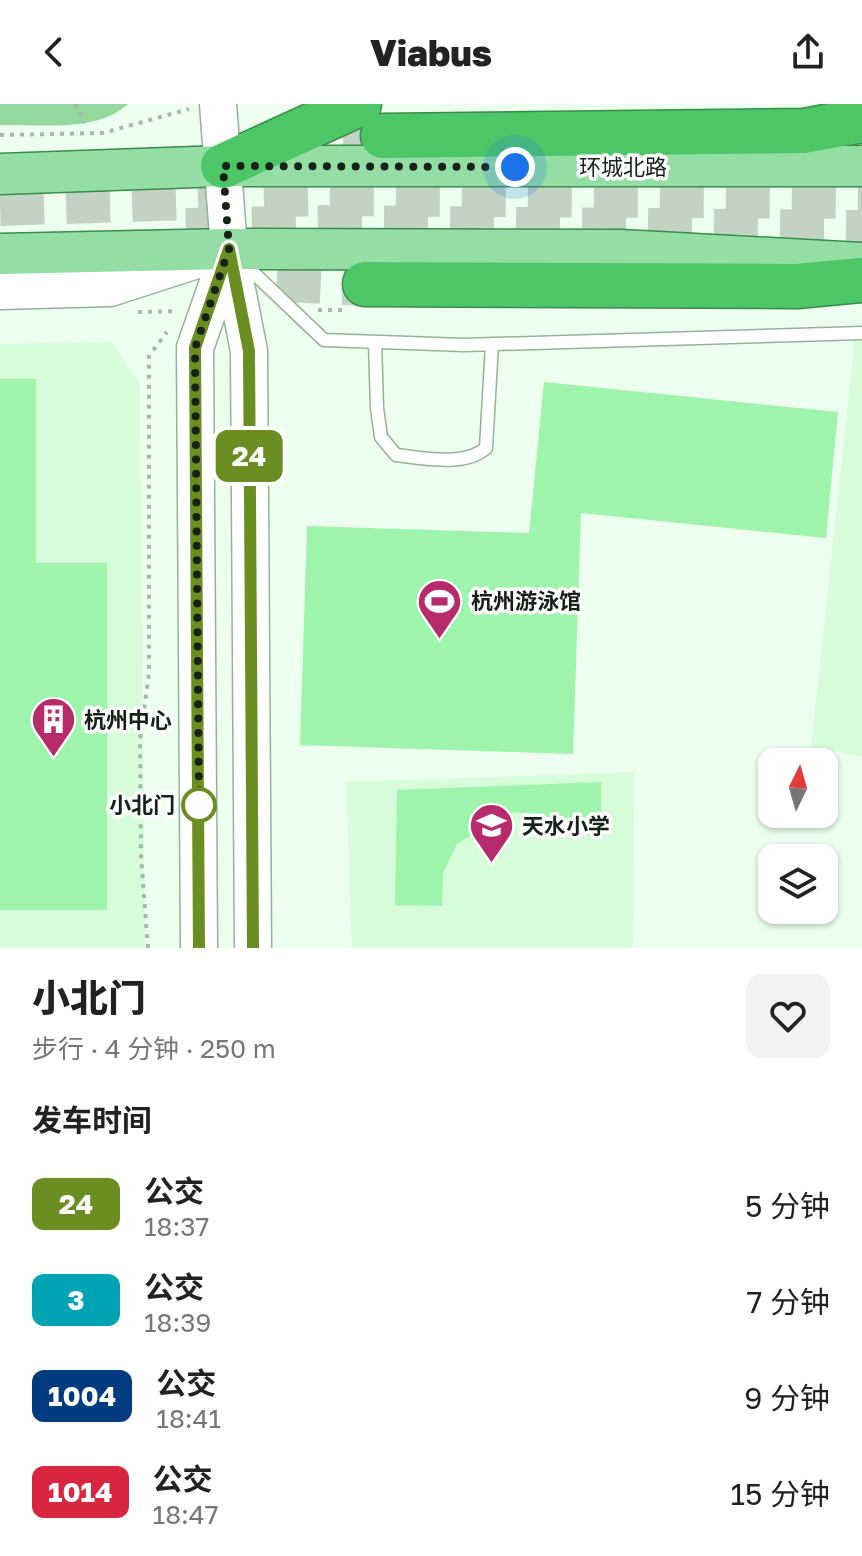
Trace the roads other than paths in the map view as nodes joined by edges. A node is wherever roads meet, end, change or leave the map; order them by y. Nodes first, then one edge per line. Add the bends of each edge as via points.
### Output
1 (205, 106) edge
2 (371, 120) edge
3 (862, 120) edge
4 (804, 131) junction
5 (862, 135) edge
6 (223, 166) junction
7 (862, 166) edge
8 (0, 174) edge
9 (229, 249) junction
10 (0, 254) edge
11 (862, 263) edge
12 (862, 280) edge
13 (365, 284) tunnel mouth
14 (0, 291) edge
15 (862, 333) edge
16 (375, 342) junction
17 (492, 344) junction
18 (199, 948) edge
19 (253, 948) edge

1 - 6 main road
2 - 4 highway
2 - 6 highway
3 - 4 highway
4 - 5 highway
6 - 7 main road, 环城北路
6 - 8 main road, 环城北路
6 - 9 main road
9 - 10 main road
9 - 11 main road via 621,250
9 - 14 main road via 110,288
9 - 16 lane via 324,340
9 - 18 main road via 195,348
9 - 19 main road via 249,351
12 - 13 highway via 797,286
15 - 17 lane
16 - 17 lane
16 - 17 lane via 381,437 396,455 434,460 477,456 486,448

